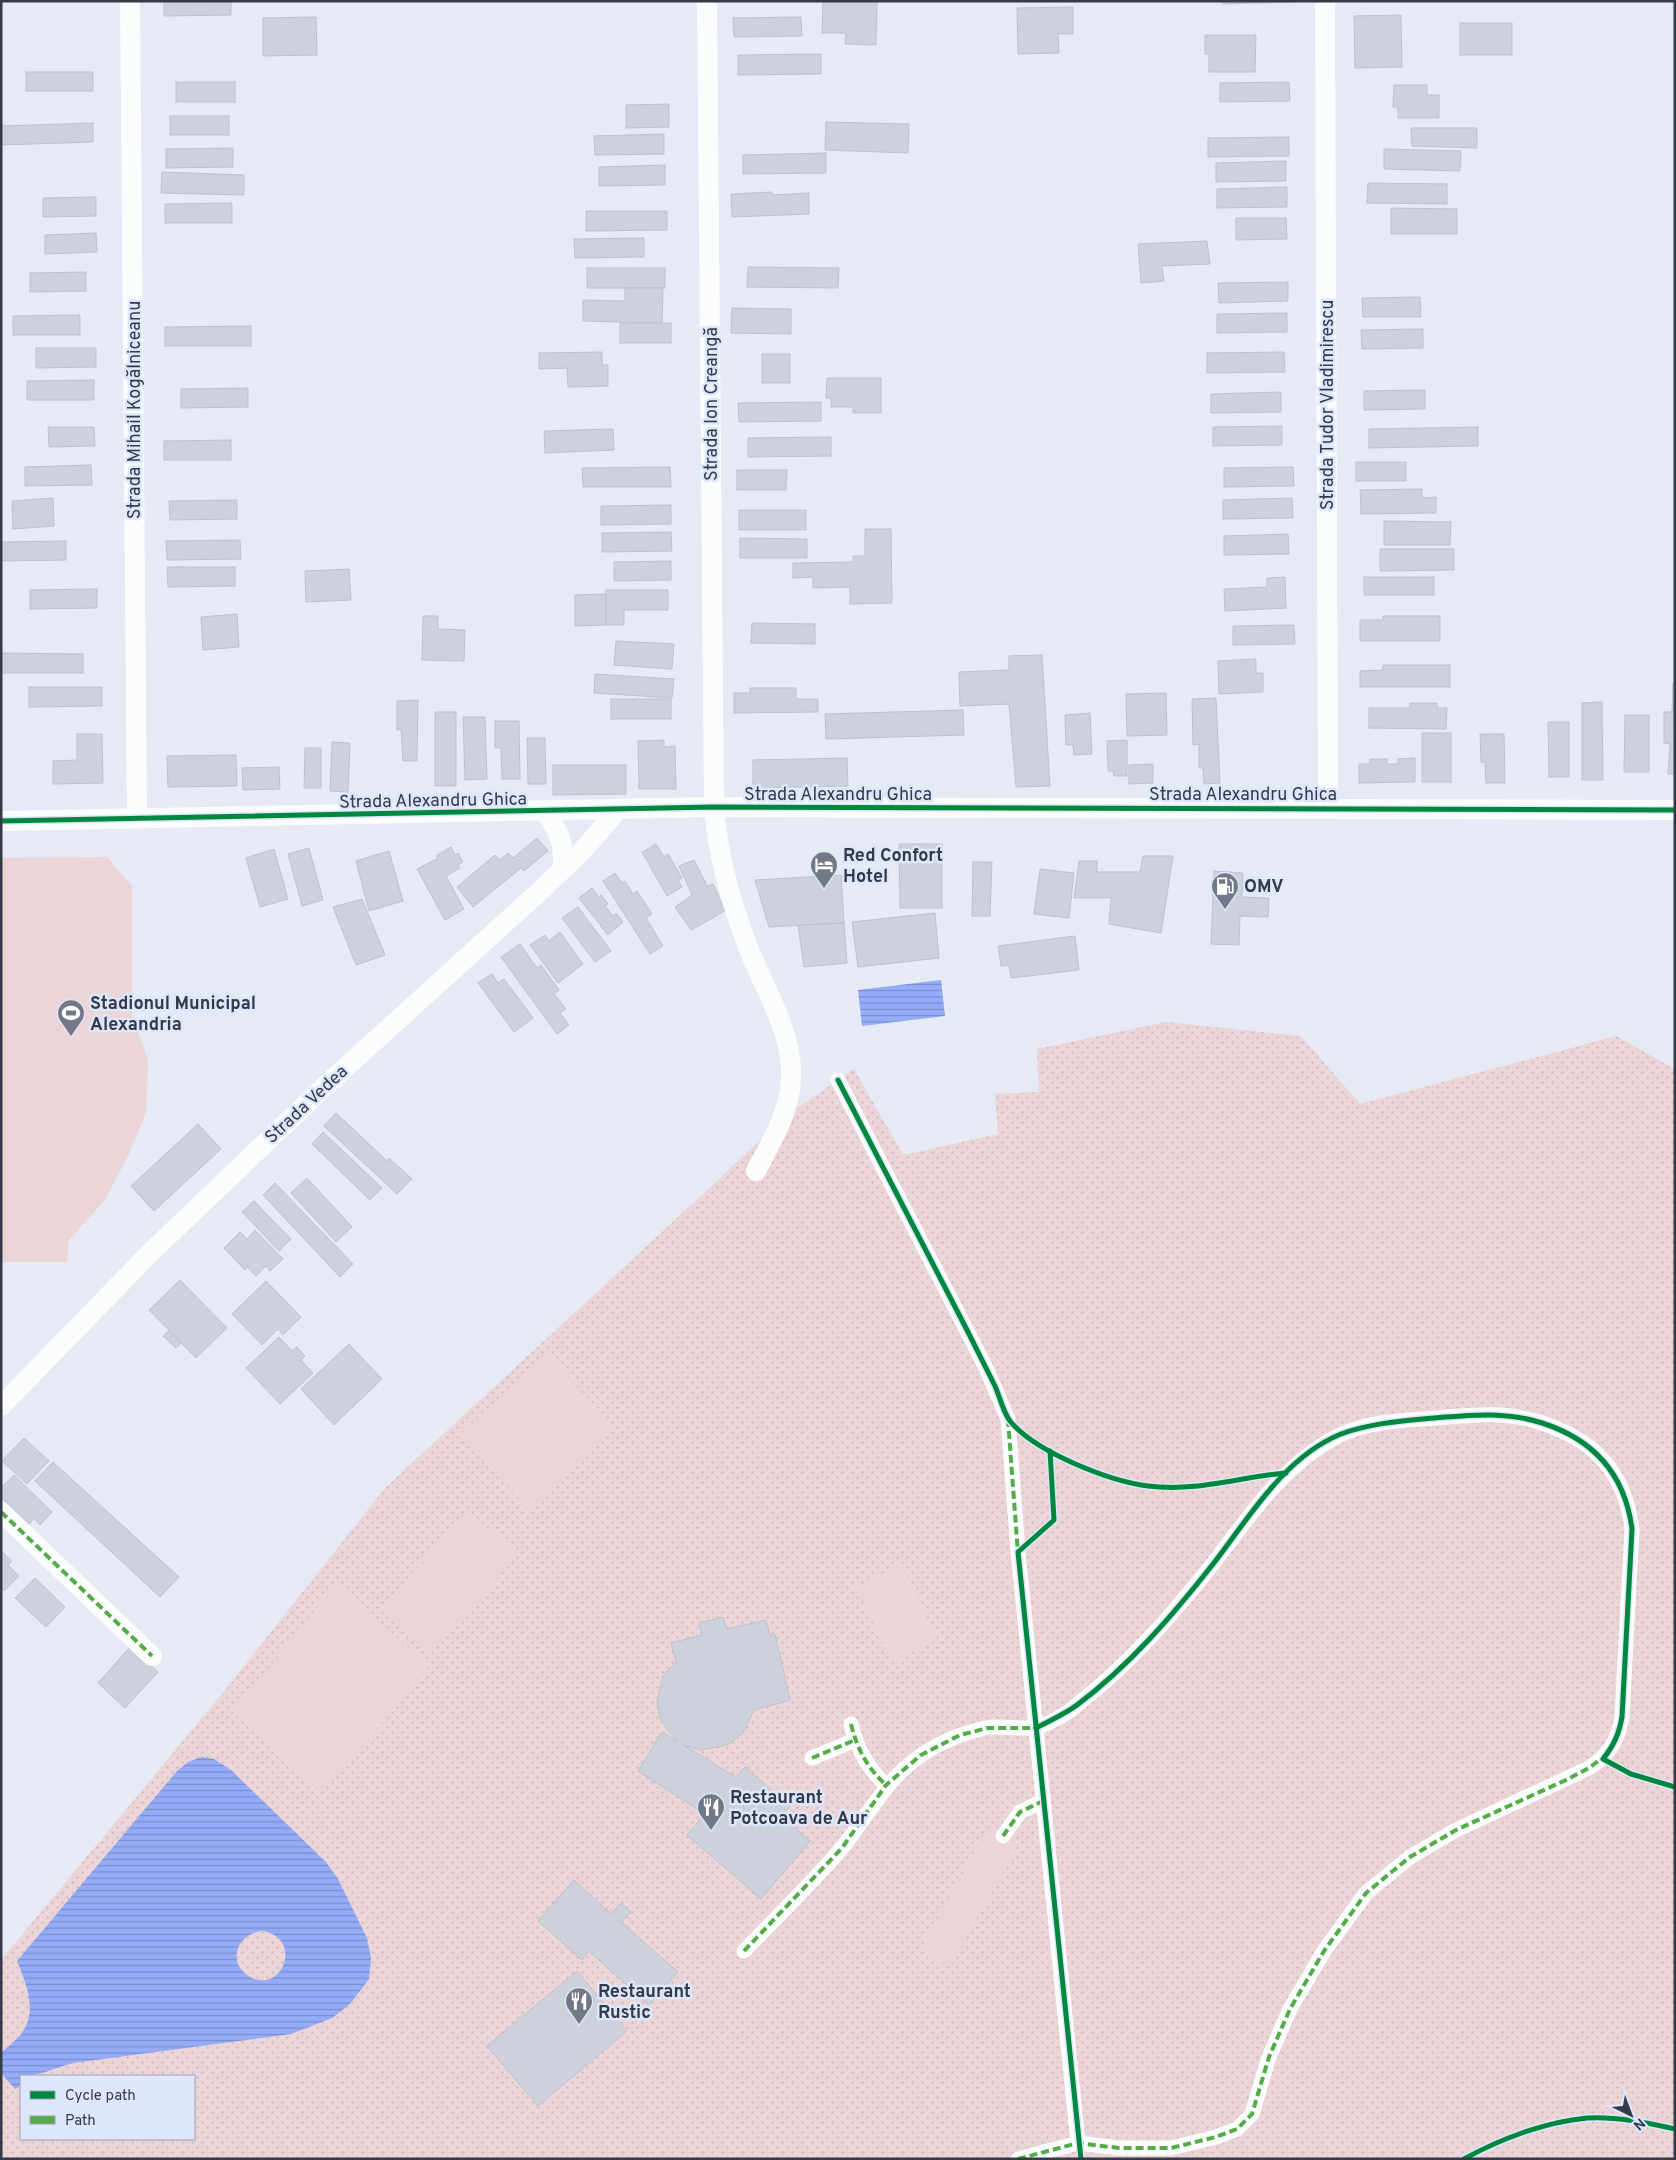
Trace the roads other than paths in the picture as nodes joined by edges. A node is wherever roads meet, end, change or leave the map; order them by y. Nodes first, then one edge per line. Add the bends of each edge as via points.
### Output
1 (130, 1) edge
2 (707, 1) edge
3 (1325, 1) edge
4 (714, 807) junction
5 (1328, 808) junction
6 (618, 810) junction
7 (1675, 810) edge
8 (545, 812) junction
9 (137, 819) junction
10 (1, 821) edge
11 (563, 868) junction
12 (838, 1080) dead end
13 (756, 1171) dead end
14 (1, 1406) edge
15 (1, 1512) edge
16 (152, 1656) dead end
17 (850, 1724) dead end
18 (1036, 1728) junction
19 (855, 1740) junction
20 (812, 1758) dead end
21 (886, 1785) junction
22 (1043, 1802) junction
23 (1003, 1836) dead end
24 (744, 1951) dead end
25 (1078, 2143) junction
26 (1018, 2159) edge

1 - 9 street, Strada Mihail Kogălniceanu
2 - 4 street, Strada Ion Creangă
3 - 5 street, Strada Tudor Vladimirescu
4 - 5 street, Strada Alexandru Ghica
4 - 6 street, Strada Alexandru Ghica
4 - 13 street, Strada Ion Creangă via 718,848 729,894 791,1058 790,1093 784,1117
5 - 7 street, Strada Alexandru Ghica
6 - 8 street, Strada Alexandru Ghica
6 - 11 street, Strada Vedea
8 - 9 street, Strada Alexandru Ghica
8 - 11 street via 564,846
9 - 10 street, Strada Alexandru Ghica
11 - 14 street, Strada Vedea via 324,1086 151,1252
12 - 18 street via 986,1368 1008,1419
15 - 16 street
17 - 19 street
18 - 21 street via 988,1728 960,1735 920,1755
18 - 22 street
18 - 25 street via 1076,1706 1127,1662 1161,1626 1286,1473 1314,1450 1340,1435 1382,1422 1492,1413 1521,1416 1559,1428 1585,1444 1620,1484 1629,1506 1632,1529 1622,1717 1612,1748 1603,1758 1566,1780 1456,1830 1410,1857 1366,1893 1324,1951 1290,2009 1268,2057 1252,2114 1237,2129 1171,2148 1119,2148
19 - 20 street
19 - 21 street via 872,1773
21 - 24 street via 842,1848
22 - 23 street via 1020,1812
22 - 25 street
25 - 26 street

